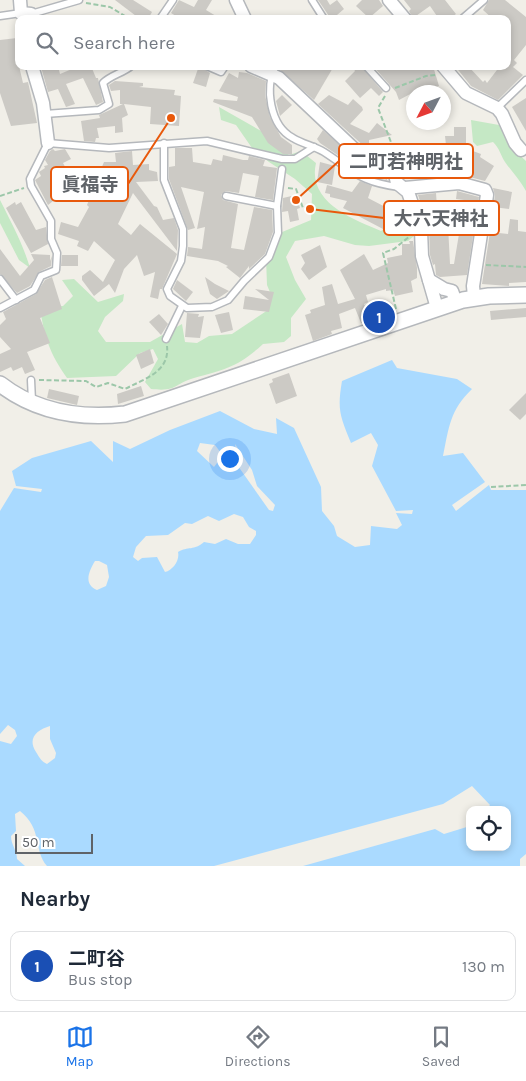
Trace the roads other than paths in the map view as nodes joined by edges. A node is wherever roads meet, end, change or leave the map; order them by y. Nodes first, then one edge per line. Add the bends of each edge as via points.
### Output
1 (20, 0) edge
2 (79, 0) edge
3 (173, 0) edge
4 (236, 0) edge
5 (312, 0) edge
6 (389, 0) edge
7 (484, 0) edge
8 (15, 15) edge
9 (27, 15) edge
10 (166, 15) edge
11 (243, 15) edge
12 (321, 15) edge
13 (402, 15) edge
14 (467, 15) edge
15 (0, 16) edge
16 (33, 70) edge
17 (126, 70) edge
18 (274, 70) edge
19 (370, 70) edge
20 (445, 70) edge
21 (526, 80) edge
22 (386, 88) road end
23 (497, 108) junction
24 (45, 114) junction
25 (48, 143) junction
26 (164, 143) junction
27 (314, 147) junction
28 (524, 151) edge
29 (282, 169) road end
30 (405, 188) junction
31 (226, 196) dead end
32 (277, 206) junction
33 (0, 279) edge
34 (429, 280) junction
35 (526, 295) edge
36 (474, 297) junction
37 (16, 300) junction
38 (456, 302) junction
39 (182, 306) junction
40 (0, 308) edge
41 (437, 308) junction
42 (166, 339) road end
43 (31, 380) road end
44 (0, 384) edge
45 (32, 403) junction

1 - 9 street
2 - 9 lane
3 - 10 lane
4 - 11 street
5 - 12 lane
6 - 13 street
7 - 14 lane
8 - 15 lane
16 - 24 street
17 - 24 lane via 104,83 108,104 99,110
18 - 27 lane via 270,86 275,118 292,138
18 - 30 street via 364,157 394,170 397,182
19 - 22 lane
20 - 23 street via 466,93
21 - 23 lane
23 - 28 street via 515,143
24 - 25 street
25 - 26 lane via 109,148
25 - 37 lane via 30,178 31,186 50,216 51,239 57,253 56,270 41,276 34,290
26 - 27 lane via 217,142 282,159 295,159
26 - 39 lane via 164,180 183,229 181,261 167,289
27 - 30 lane via 356,176 380,185
29 - 32 lane
30 - 34 street via 421,230 422,256
30 - 36 street via 459,183 486,190 488,195
31 - 32 lane
32 - 39 lane via 278,233 268,257 228,300 212,308
33 - 37 lane
34 - 38 street via 444,290 452,291
34 - 41 street
35 - 36 street
36 - 38 street
37 - 40 lane
38 - 41 street
39 - 42 lane
41 - 45 street via 135,412 89,416 57,412
43 - 45 lane
44 - 45 street

